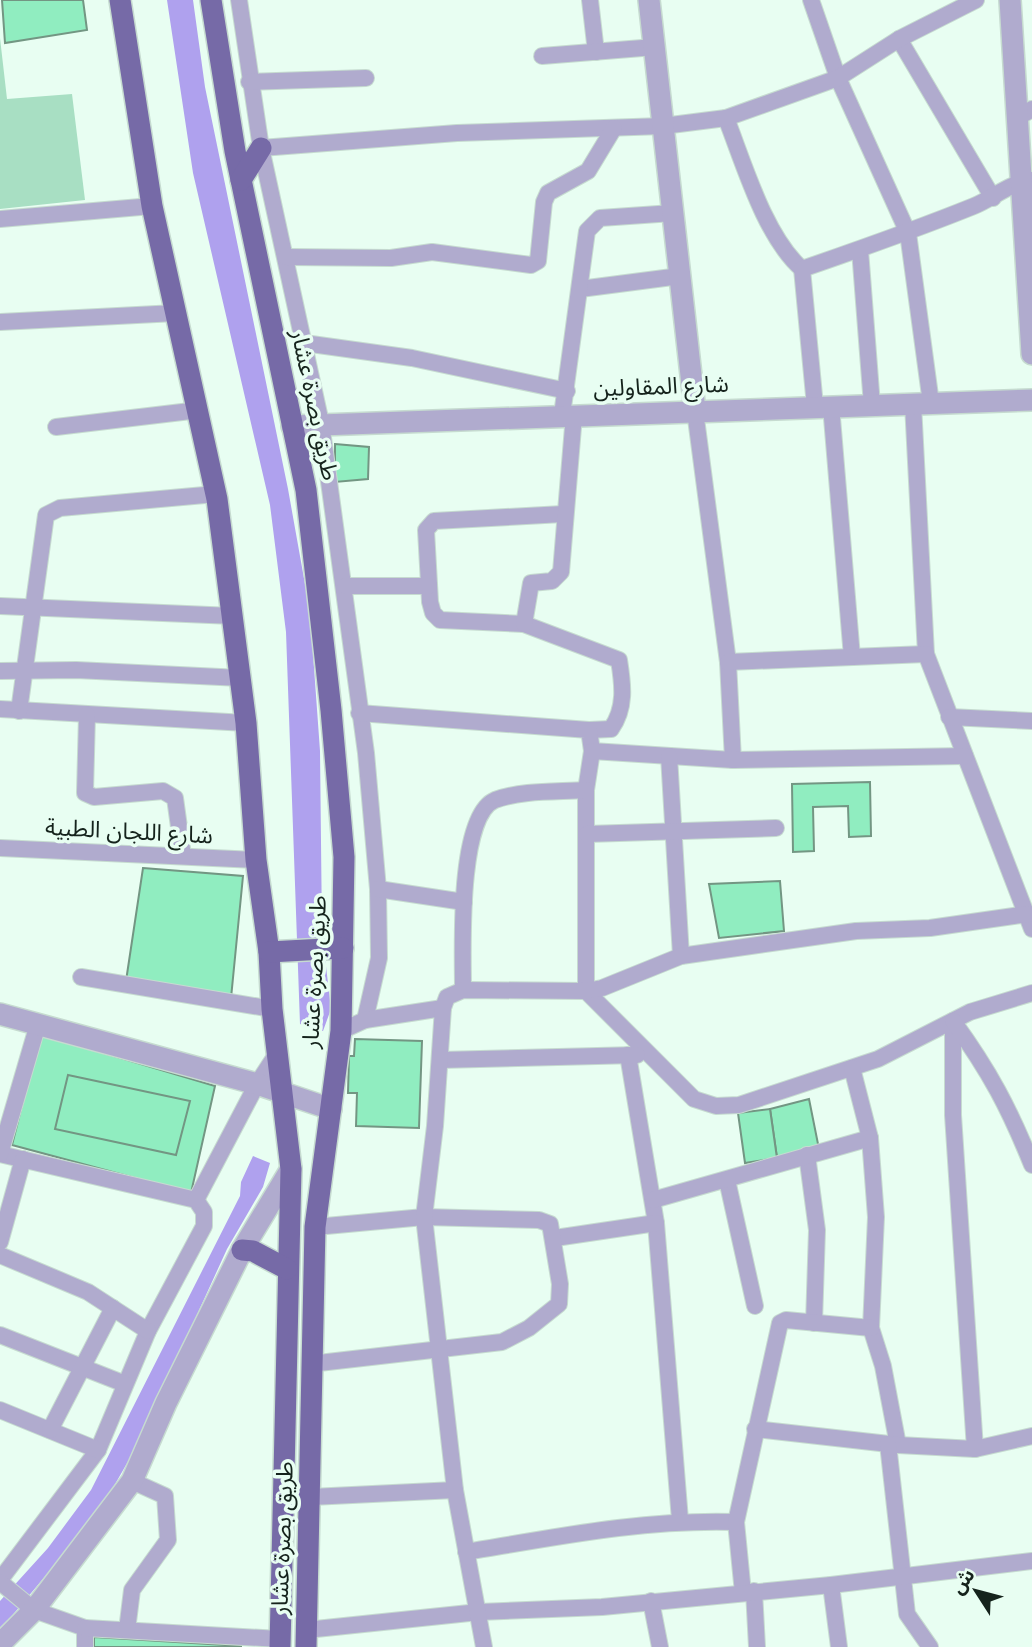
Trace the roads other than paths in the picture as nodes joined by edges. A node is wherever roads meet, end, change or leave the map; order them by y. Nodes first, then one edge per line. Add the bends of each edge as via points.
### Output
1 (120, 0) edge
2 (211, 0) edge
3 (239, 0) edge
4 (590, 0) edge
5 (649, 0) edge
6 (811, 0) edge
7 (976, 0) edge
8 (1010, 0) edge
9 (899, 39) junction
10 (654, 47) junction
11 (596, 52) junction
12 (542, 56) dead end
13 (366, 78) dead end
14 (838, 78) junction
15 (249, 82) junction
16 (1025, 113) edge
17 (726, 118) junction
18 (663, 126) junction
19 (614, 128) junction
20 (261, 148) junction
21 (241, 180) junction
22 (1027, 181) edge
23 (993, 198) junction
24 (152, 206) junction
25 (673, 214) junction
26 (0, 219) edge
27 (908, 233) junction
28 (860, 250) junction
29 (286, 257) junction
30 (802, 269) junction
31 (680, 275) junction
32 (1030, 287) edge
33 (580, 289) junction
34 (176, 313) junction
35 (0, 322) edge
36 (304, 343) junction
37 (1032, 354) edge
38 (566, 391) junction
39 (1032, 400) edge
40 (922, 403) junction
41 (872, 405) junction
42 (823, 406) junction
43 (199, 410) junction
44 (695, 411) junction
45 (568, 415) junction
46 (321, 423) junction
47 (292, 426) junction
48 (56, 427) dead end
49 (216, 494) junction
50 (564, 514) junction
51 (345, 586) junction
52 (429, 586) junction
53 (0, 607) edge
54 (34, 608) junction
55 (233, 615) junction
56 (524, 624) junction
57 (926, 654) junction
58 (852, 657) junction
59 (729, 662) junction
60 (0, 671) edge
61 (25, 671) junction
62 (241, 678) junction
63 (0, 709) edge
64 (19, 711) junction
65 (359, 713) junction
66 (87, 715) junction
67 (949, 717) junction
68 (1032, 721) edge
69 (246, 723) junction
70 (589, 730) junction
71 (592, 751) junction
72 (669, 756) junction
73 (965, 756) junction
74 (733, 760) junction
75 (586, 790) junction
76 (776, 828) dead end
77 (672, 832) junction
78 (587, 834) junction
79 (0, 848) edge
80 (183, 856) junction
81 (256, 860) junction
82 (378, 889) junction
83 (464, 902) junction
84 (1030, 921) edge
85 (337, 949) junction
86 (276, 952) junction
87 (681, 956) junction
88 (81, 977) dead end
89 (463, 990) junction
90 (586, 991) junction
91 (1032, 993) edge
92 (443, 1008) junction
93 (272, 1009) junction
94 (0, 1014) edge
95 (365, 1020) junction
96 (953, 1021) junction
97 (37, 1024) junction
98 (341, 1031) junction
99 (278, 1052) junction
100 (650, 1053) junction
101 (628, 1055) junction
102 (440, 1060) junction
103 (852, 1069) junction
104 (257, 1084) junction
105 (282, 1093) junction
106 (8, 1097) edge
107 (331, 1109) junction
108 (870, 1138) junction
109 (0, 1154) edge
110 (807, 1155) junction
111 (23, 1159) junction
112 (1032, 1166) edge
113 (291, 1169) junction
114 (727, 1180) junction
115 (196, 1200) junction
116 (653, 1200) junction
117 (424, 1217) junction
118 (656, 1223) junction
119 (315, 1227) junction
120 (555, 1238) junction
121 (0, 1242) edge
122 (242, 1250) junction
123 (0, 1255) edge
124 (287, 1269) junction
125 (755, 1306) dead end
126 (113, 1308) junction
127 (814, 1323) junction
128 (871, 1328) junction
129 (148, 1331) junction
130 (0, 1335) edge
131 (439, 1351) junction
132 (310, 1364) junction
133 (81, 1366) junction
134 (125, 1384) junction
135 (0, 1410) edge
136 (755, 1429) junction
137 (50, 1430) junction
138 (1032, 1436) edge
139 (893, 1444) junction
140 (975, 1449) junction
141 (98, 1450) junction
142 (132, 1482) junction
143 (456, 1490) junction
144 (311, 1497) junction
145 (680, 1520) junction
146 (736, 1522) junction
147 (466, 1552) junction
148 (1032, 1561) edge
149 (902, 1578) junction
150 (1, 1583) edge
151 (831, 1585) junction
152 (749, 1592) junction
153 (651, 1601) junction
154 (32, 1608) junction
155 (479, 1612) junction
156 (85, 1628) junction
157 (127, 1630) junction
158 (306, 1639) edge
159 (280, 1643) edge
160 (0, 1644) edge
161 (85, 1647) edge
162 (484, 1647) edge
163 (660, 1647) edge
164 (757, 1647) edge
165 (839, 1647) edge
166 (930, 1647) edge

1 - 24 main road
2 - 21 main road, طريق بصرة عشار
3 - 15 street
4 - 11 street
5 - 10 street
6 - 14 street
7 - 9 street
8 - 16 street
9 - 14 street
9 - 23 street
10 - 11 street
10 - 18 street
11 - 12 street
13 - 15 street
14 - 17 street
14 - 27 street
15 - 20 street
16 - 22 street
17 - 18 street
17 - 30 street via 775,233 790,259
18 - 19 street
18 - 25 street
19 - 20 street via 457,133
19 - 29 street via 588,172 548,193 538,261 531,265 432,253 391,258
20 - 21 main road
20 - 29 street
21 - 47 main road, طريق بصرة عشار
22 - 23 street
22 - 32 street
23 - 27 street
24 - 26 street
24 - 34 main road
25 - 31 street
25 - 33 street via 600,218 592,223
27 - 28 street
27 - 40 street
28 - 30 street
28 - 41 street
29 - 36 street
30 - 42 street
31 - 33 street
31 - 44 street
32 - 37 street
33 - 38 street
34 - 35 street
34 - 43 main road
36 - 38 street via 412,358
36 - 46 street
38 - 45 street
39 - 40 street, شارع المقاولين
40 - 41 street, شارع المقاولين
40 - 57 street
41 - 42 street, شارع المقاولين
42 - 44 street, شارع المقاولين
42 - 58 street
43 - 48 street
43 - 49 main road
44 - 45 street, شارع المقاولين
44 - 59 street
45 - 46 street, شارع المقاولين
45 - 50 street
46 - 47 street, شارع المقاولين
46 - 51 street
47 - 85 main road, طريق بصرة عشار via 306,489 344,857
49 - 54 street via 60,508 46,515
49 - 55 main road
50 - 52 street via 434,521 426,530
50 - 56 street via 561,572 552,580 531,583
51 - 52 street
51 - 65 street
52 - 56 street via 433,613 440,620
53 - 54 street
54 - 55 street
54 - 61 street
55 - 62 main road
56 - 70 street via 619,660 620,716 611,729
57 - 58 street
57 - 67 street
58 - 59 street
59 - 74 street
60 - 61 street
61 - 62 street
61 - 64 street
62 - 69 main road
63 - 64 street
64 - 66 street
65 - 70 street
65 - 82 street
66 - 69 street
66 - 80 street via 85,793 94,797 163,790 175,798
67 - 68 street
67 - 73 street
69 - 81 main road
70 - 71 street
71 - 72 street
71 - 75 street
72 - 74 street
72 - 77 street
73 - 74 street
73 - 84 street
75 - 78 street
75 - 83 street via 494,801 480,815 473,835
76 - 77 street
77 - 78 street
77 - 87 street
78 - 90 street
79 - 80 street, شارع اللجان الطبية
80 - 81 street, شارع اللجان الطبية
81 - 86 main road
82 - 83 street
82 - 95 street via 379,958
83 - 89 street
84 - 87 street via 856,931
85 - 86 main road
85 - 98 main road, طريق بصرة عشار
86 - 93 main road
87 - 90 street
88 - 93 street
89 - 90 street
89 - 92 street via 447,997
90 - 100 street
91 - 96 street
92 - 95 street
92 - 102 street
93 - 99 main road
94 - 97 street
95 - 98 street
96 - 103 street
96 - 112 street via 1008,1105
96 - 140 street via 953,1115
97 - 104 street
97 - 106 street
98 - 107 main road, طريق بصرة عشار
99 - 104 street
99 - 105 main road
100 - 101 street
100 - 103 street via 694,1099 716,1106 739,1105
101 - 102 street
101 - 116 street
102 - 117 street
103 - 108 street
104 - 105 street
104 - 115 street
105 - 107 street
105 - 113 main road
106 - 109 street
107 - 119 main road, طريق بصرة عشار
108 - 110 street
108 - 128 street via 876,1217
109 - 111 street
110 - 114 street
110 - 127 street via 817,1230
111 - 115 street
111 - 121 street
113 - 122 street
113 - 124 main road
114 - 116 street
114 - 125 street
115 - 129 street via 204,1212 204,1226
116 - 118 street
117 - 119 street
117 - 120 street via 539,1220 550,1224
117 - 131 street
118 - 120 street
118 - 145 street
119 - 132 main road, طريق بصرة عشار
120 - 131 street via 559,1304 502,1342
122 - 124 main road
122 - 142 street
123 - 126 street via 88,1292
124 - 159 main road
126 - 129 street
126 - 133 street
127 - 128 street
127 - 136 street via 780,1323
128 - 139 street via 888,1389
129 - 134 street
130 - 133 street
131 - 132 street
131 - 143 street
132 - 144 main road, طريق بصرة عشار
133 - 134 street
133 - 137 street
134 - 141 street
135 - 137 street
136 - 139 street
136 - 146 street
137 - 141 street
138 - 140 street
139 - 140 street
139 - 149 street
141 - 150 street
142 - 154 street
142 - 157 street via 165,1496 168,1540 132,1590
143 - 144 street
143 - 147 street
144 - 158 main road, طريق بصرة عشار
145 - 146 street
145 - 147 street
146 - 152 street
147 - 155 street
148 - 149 street
149 - 151 street
149 - 166 street via 907,1614
150 - 154 street
151 - 152 street
151 - 165 street
152 - 153 street
152 - 164 street
153 - 155 street
153 - 163 street
154 - 156 street
154 - 160 street
155 - 158 street
155 - 162 street
156 - 157 street
156 - 161 street
157 - 159 street

